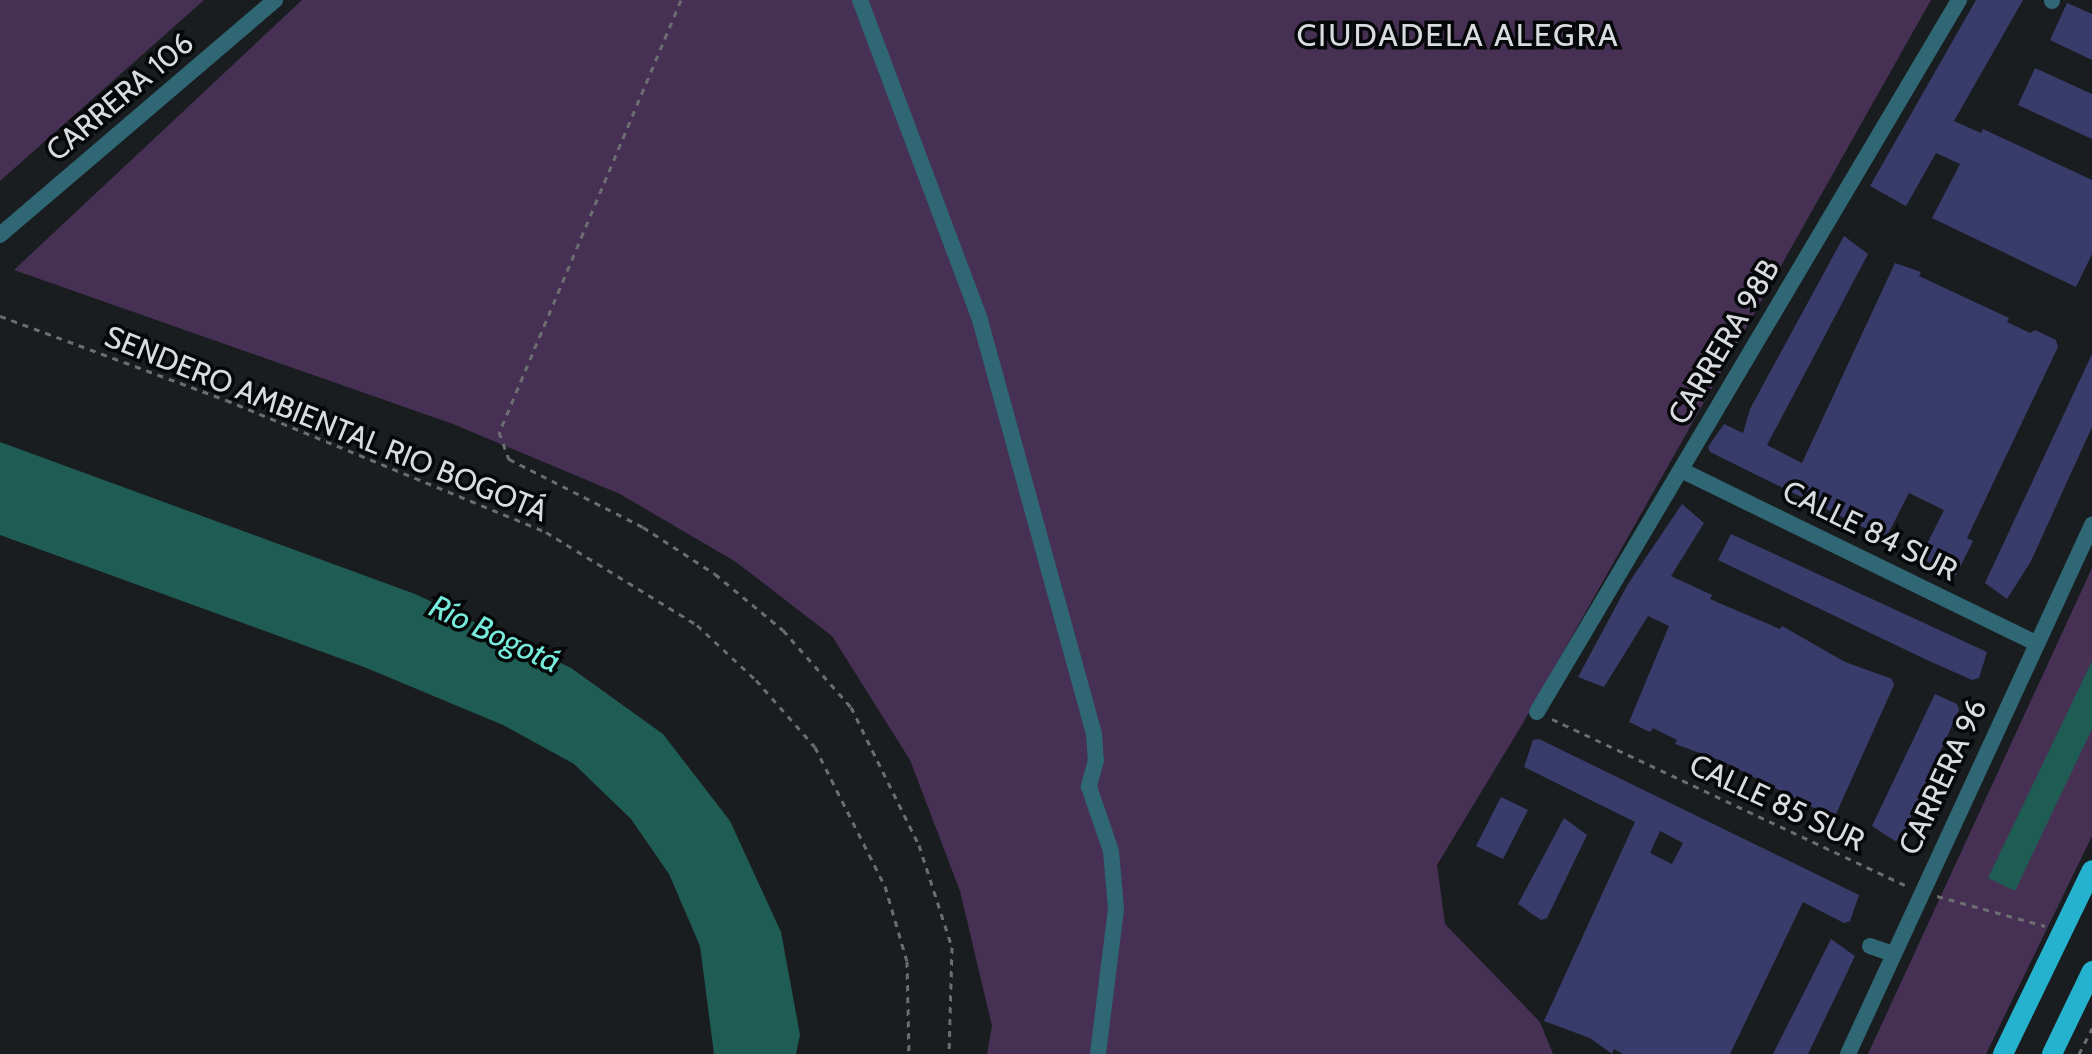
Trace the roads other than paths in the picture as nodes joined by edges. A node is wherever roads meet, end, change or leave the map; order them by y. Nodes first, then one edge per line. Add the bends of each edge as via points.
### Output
1 (275, 0) edge
2 (860, 0) edge
3 (1959, 0) edge
4 (0, 235) edge
5 (1681, 470) junction
6 (2092, 525) edge
7 (2035, 643) junction
8 (1537, 712) road end
9 (2092, 870) edge
10 (1870, 946) dead end
11 (1893, 954) junction
12 (2092, 971) edge
13 (1098, 1054) edge
14 (1848, 1054) edge
15 (2003, 1054) edge
16 (2052, 1054) edge

1 - 4 street, CARRERA 106
2 - 13 street via 980,320 1094,734 1096,760 1089,787 1111,851 1116,909
3 - 5 street, CARRERA 98B
5 - 7 street, CALLE 84 SUR
5 - 8 street, CARRERA 98B
6 - 7 street, CARRERA 96
7 - 11 street, CARRERA 96
9 - 15 main road
10 - 11 street
11 - 14 street, CARRERA 96
12 - 16 main road

